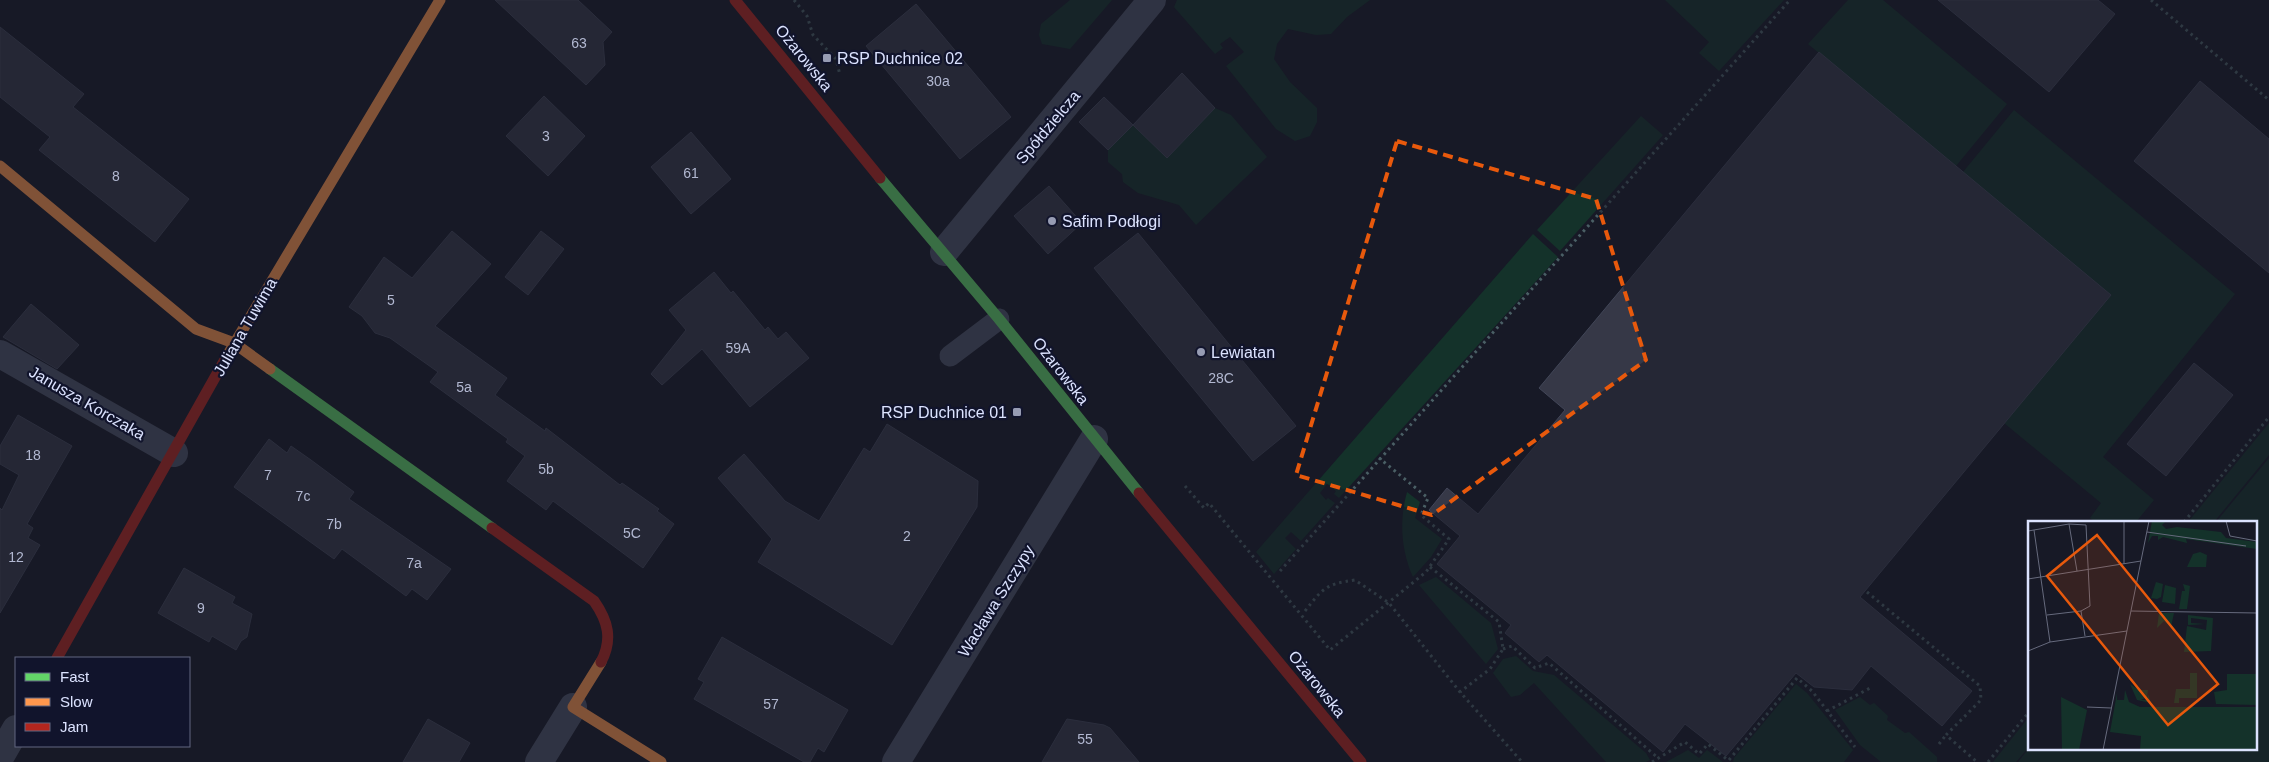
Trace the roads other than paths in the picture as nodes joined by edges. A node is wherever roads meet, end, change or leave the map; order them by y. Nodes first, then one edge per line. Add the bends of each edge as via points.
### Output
1 (440, 0) edge
2 (735, 0) edge
3 (1152, 0) edge
4 (0, 166) edge
5 (944, 252) junction
6 (999, 318) junction
7 (234, 343) junction
8 (0, 354) edge
9 (950, 356) dead end
10 (1094, 439) junction
11 (174, 453) junction
12 (58, 657) edge
13 (573, 707) junction
14 (15, 731) edge
15 (0, 757) edge
16 (539, 762) edge
17 (661, 762) edge
18 (896, 762) edge
19 (1361, 762) edge

1 - 7 street, Juliana Tuwima
2 - 5 street, Ożarowska via 905,209
3 - 5 street, Spółdzielcza
4 - 7 street via 196,329
5 - 6 street, Ożarowska
6 - 9 lane
6 - 10 street, Ożarowska
7 - 11 street, Juliana Tuwima
7 - 13 street via 604,611 610,636 605,658
8 - 11 street, Janusza Korczaka
10 - 18 street, Wacława Szczypy
10 - 19 street, Ożarowska
11 - 12 street, Juliana Tuwima
13 - 16 street
13 - 17 street
14 - 15 street

